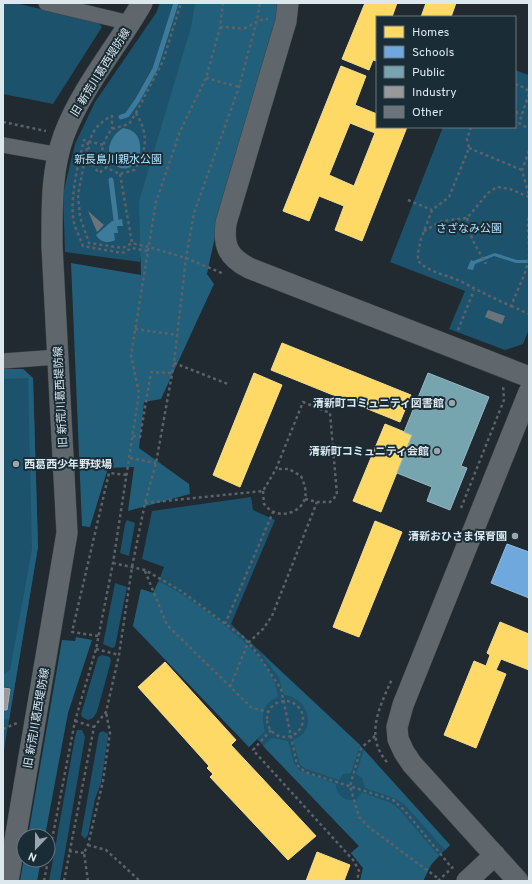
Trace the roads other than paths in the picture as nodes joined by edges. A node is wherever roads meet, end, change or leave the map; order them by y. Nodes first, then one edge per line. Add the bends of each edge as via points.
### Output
1 (46, 3) edge
2 (142, 3) edge
3 (288, 3) edge
4 (130, 23) junction
5 (3, 145) edge
6 (58, 155) junction
7 (58, 357) junction
8 (3, 361) edge
9 (529, 377) edge
10 (529, 392) edge
11 (495, 855) junction
12 (459, 874) edge
13 (8, 881) edge
14 (518, 881) edge

1 - 4 street
2 - 4 street, 旧 新荒川葛西堤防線
3 - 9 street via 286,21 226,223 224,237 236,262
4 - 6 street, 旧 新荒川葛西堤防線 via 79,103
5 - 6 street
6 - 7 street, 旧 新荒川葛西堤防線 via 52,201
7 - 8 street
7 - 13 street, 旧 新荒川葛西堤防線 via 67,533
10 - 11 street via 403,705 397,727 398,740 412,764
11 - 12 street
11 - 14 street

